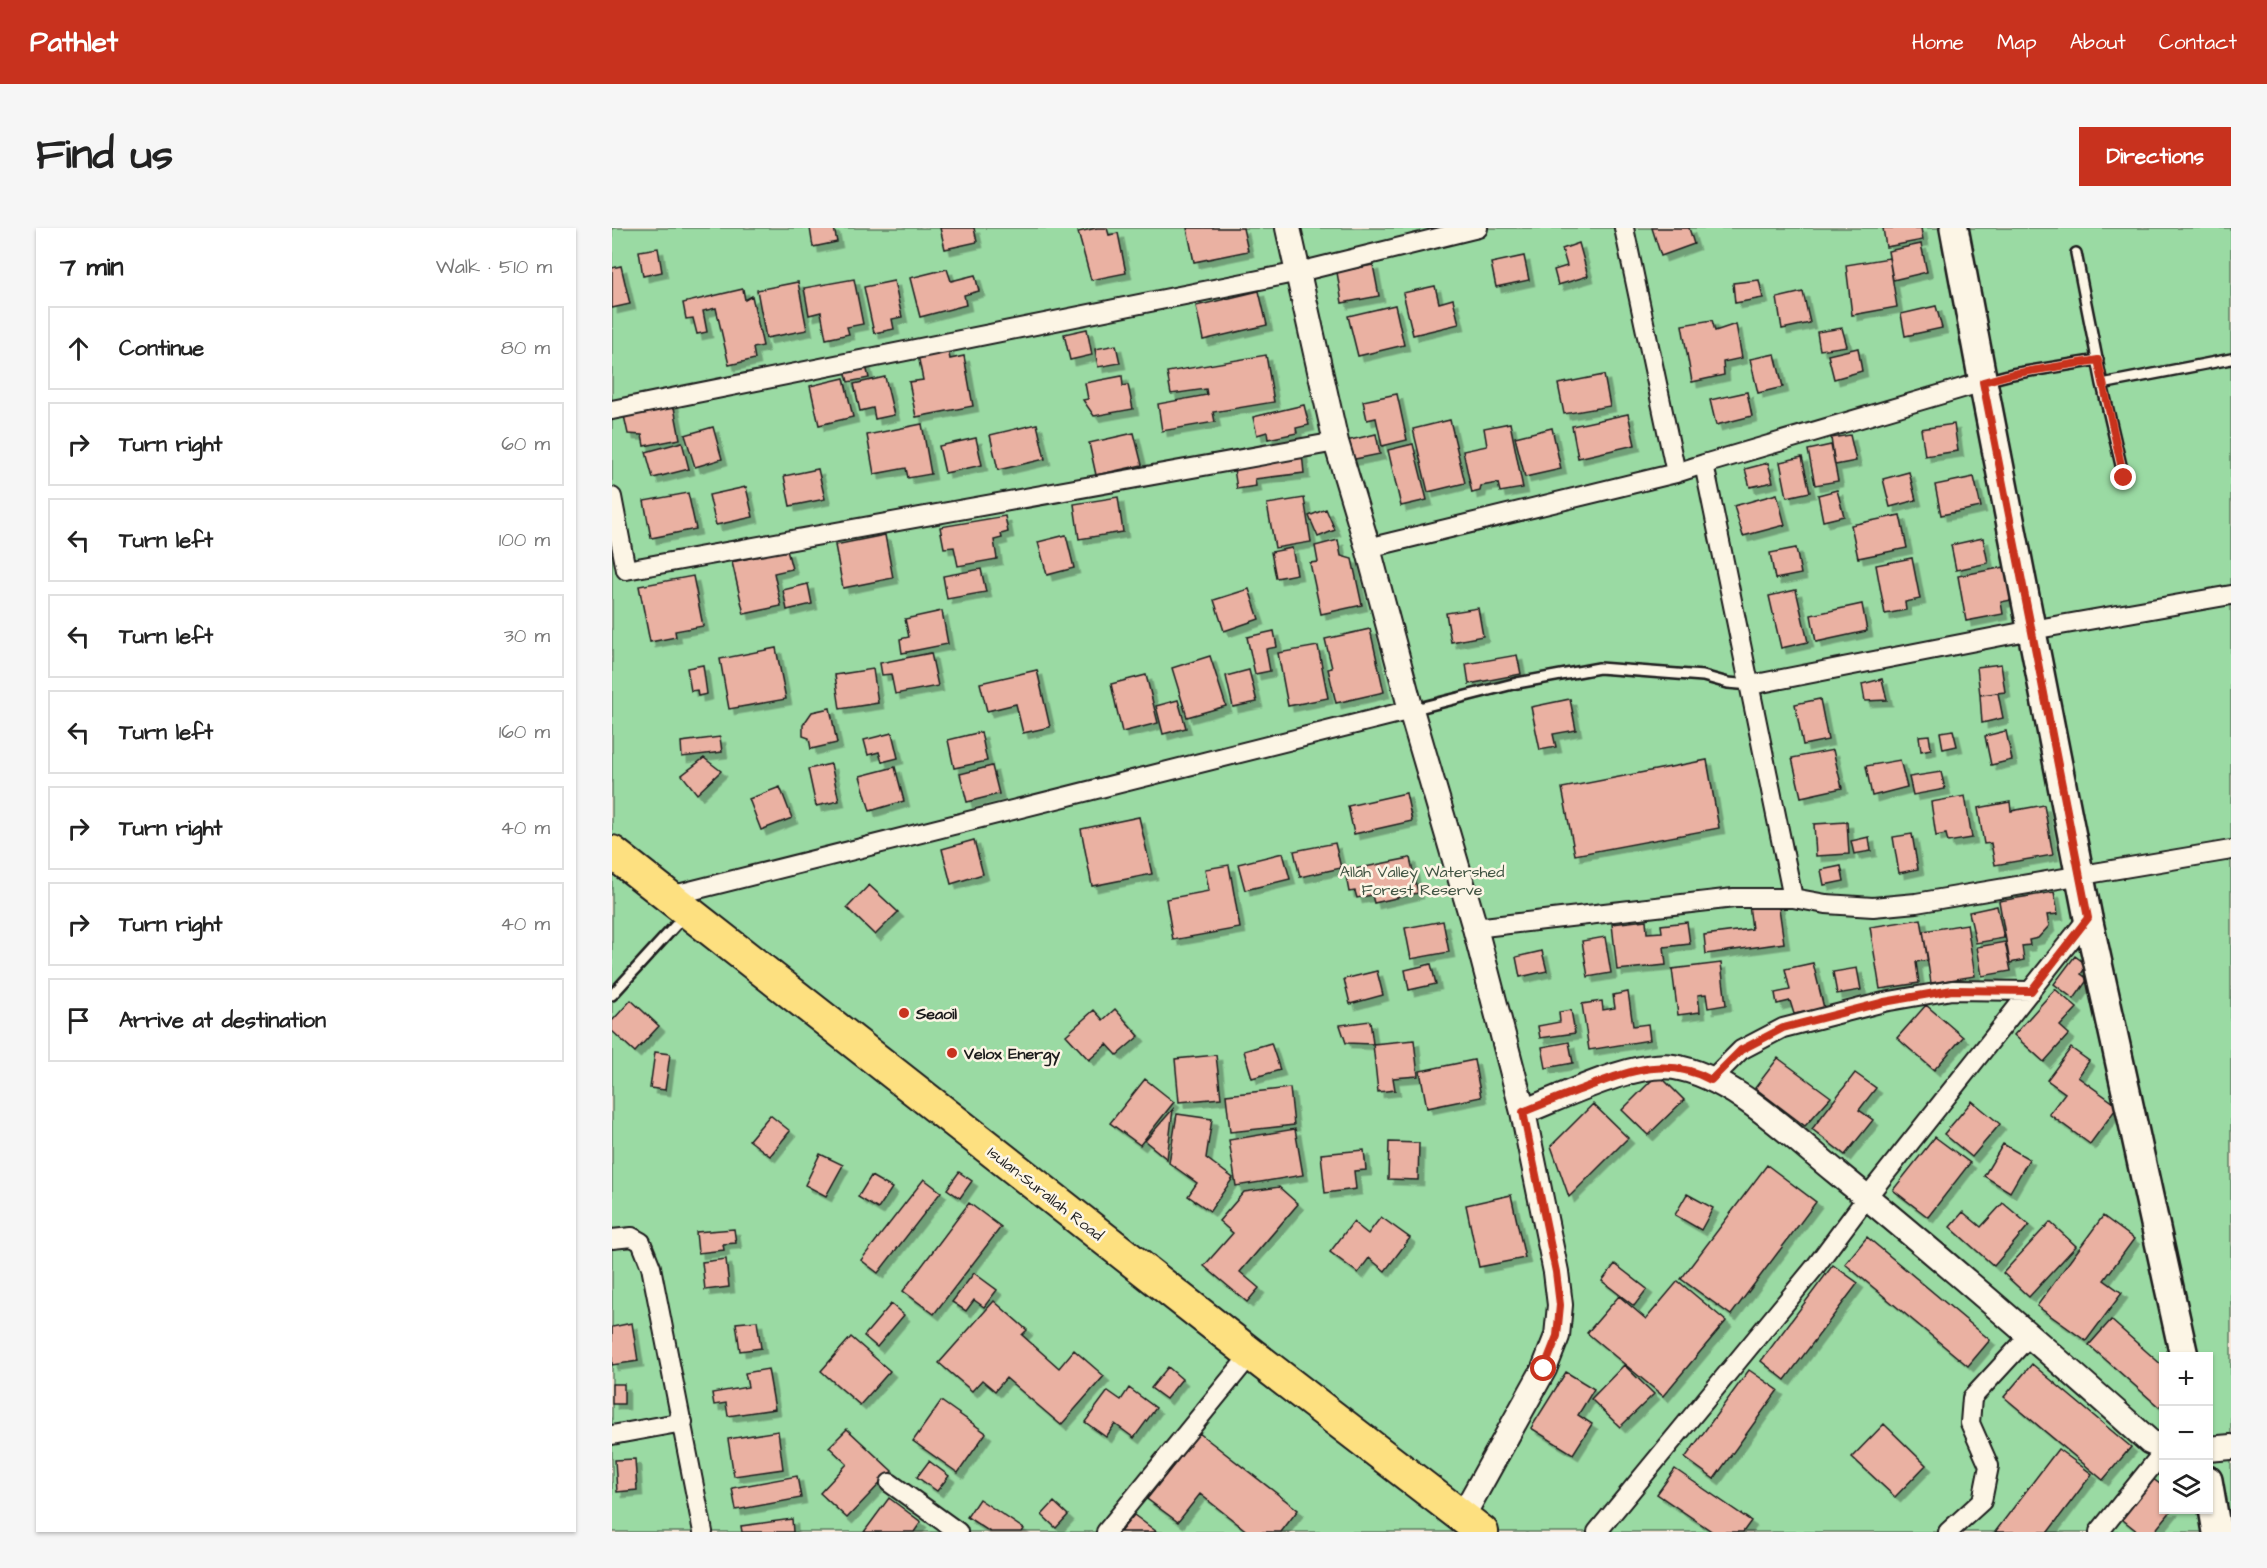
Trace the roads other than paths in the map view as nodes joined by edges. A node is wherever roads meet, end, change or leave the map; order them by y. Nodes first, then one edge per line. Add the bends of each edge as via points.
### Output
1 (1288, 228) edge
2 (1478, 228) edge
3 (1624, 228) edge
4 (1954, 228) edge
5 (2076, 253) dead end
6 (1299, 272) junction
7 (2231, 359) edge
8 (2098, 360) junction
9 (1983, 382) junction
10 (2102, 384) junction
11 (612, 410) edge
12 (1336, 442) junction
13 (1704, 464) junction
14 (1676, 473) junction
15 (2124, 478) dead end
16 (612, 497) edge
17 (1368, 548) junction
18 (2231, 595) edge
19 (2032, 630) junction
20 (1751, 685) junction
21 (1411, 710) junction
22 (2231, 850) edge
23 (612, 852) edge
24 (2080, 875) junction
25 (1793, 897) junction
26 (679, 904) junction
27 (2088, 918) junction
28 (1474, 928) junction
29 (2031, 991) junction
30 (612, 995) edge
31 (1711, 1080) junction
32 (1523, 1112) junction
33 (1867, 1197) junction
34 (612, 1239) edge
35 (2030, 1335) junction
36 (2183, 1352) edge
37 (1251, 1354) junction
38 (683, 1422) junction
39 (612, 1435) edge
40 (2231, 1447) edge
41 (2159, 1448) edge
42 (2213, 1449) edge
43 (2159, 1455) edge
44 (890, 1483) dead end
45 (2213, 1509) edge
46 (1472, 1525) edge
47 (703, 1532) edge
48 (958, 1532) edge
49 (1106, 1532) edge
50 (1597, 1532) edge
51 (1948, 1532) edge
52 (2099, 1532) edge
53 (2217, 1532) edge

1 - 6 street
2 - 6 street
3 - 14 street
4 - 9 main road
5 - 8 lane
6 - 11 street
6 - 12 street
7 - 10 lane
8 - 9 lane
8 - 10 lane
9 - 13 street
9 - 19 main road
10 - 15 lane
12 - 16 street via 626,570
12 - 17 street
13 - 14 street
13 - 20 street
14 - 17 street
17 - 21 street
18 - 19 street
19 - 20 street
19 - 24 main road
20 - 21 lane via 1703,676 1599,668 1517,683
20 - 25 street
21 - 26 street
21 - 28 street
22 - 24 street
23 - 26 highway, Isulan-Surallah Road
24 - 25 street via 1873,907
24 - 27 main road
25 - 28 street via 1734,898
26 - 30 lane
26 - 37 highway, Isulan-Surallah Road
27 - 29 street
27 - 36 main road
28 - 32 street
29 - 31 street via 1952,990 1884,1002 1783,1028 1741,1050
29 - 33 street
31 - 32 street via 1698,1072 1671,1067 1643,1068
31 - 33 street via 1744,1097
32 - 46 street via 1556,1272 1560,1305 1557,1336
33 - 35 street
33 - 50 street via 1815,1267
34 - 38 street via 632,1237 646,1251
35 - 41 street
35 - 51 street via 1972,1398 1970,1423 1989,1466 1982,1501
37 - 46 highway, Isulan-Surallah Road
37 - 49 street
38 - 39 street
38 - 47 street
40 - 42 street
43 - 52 street
44 - 48 street
45 - 53 main road

